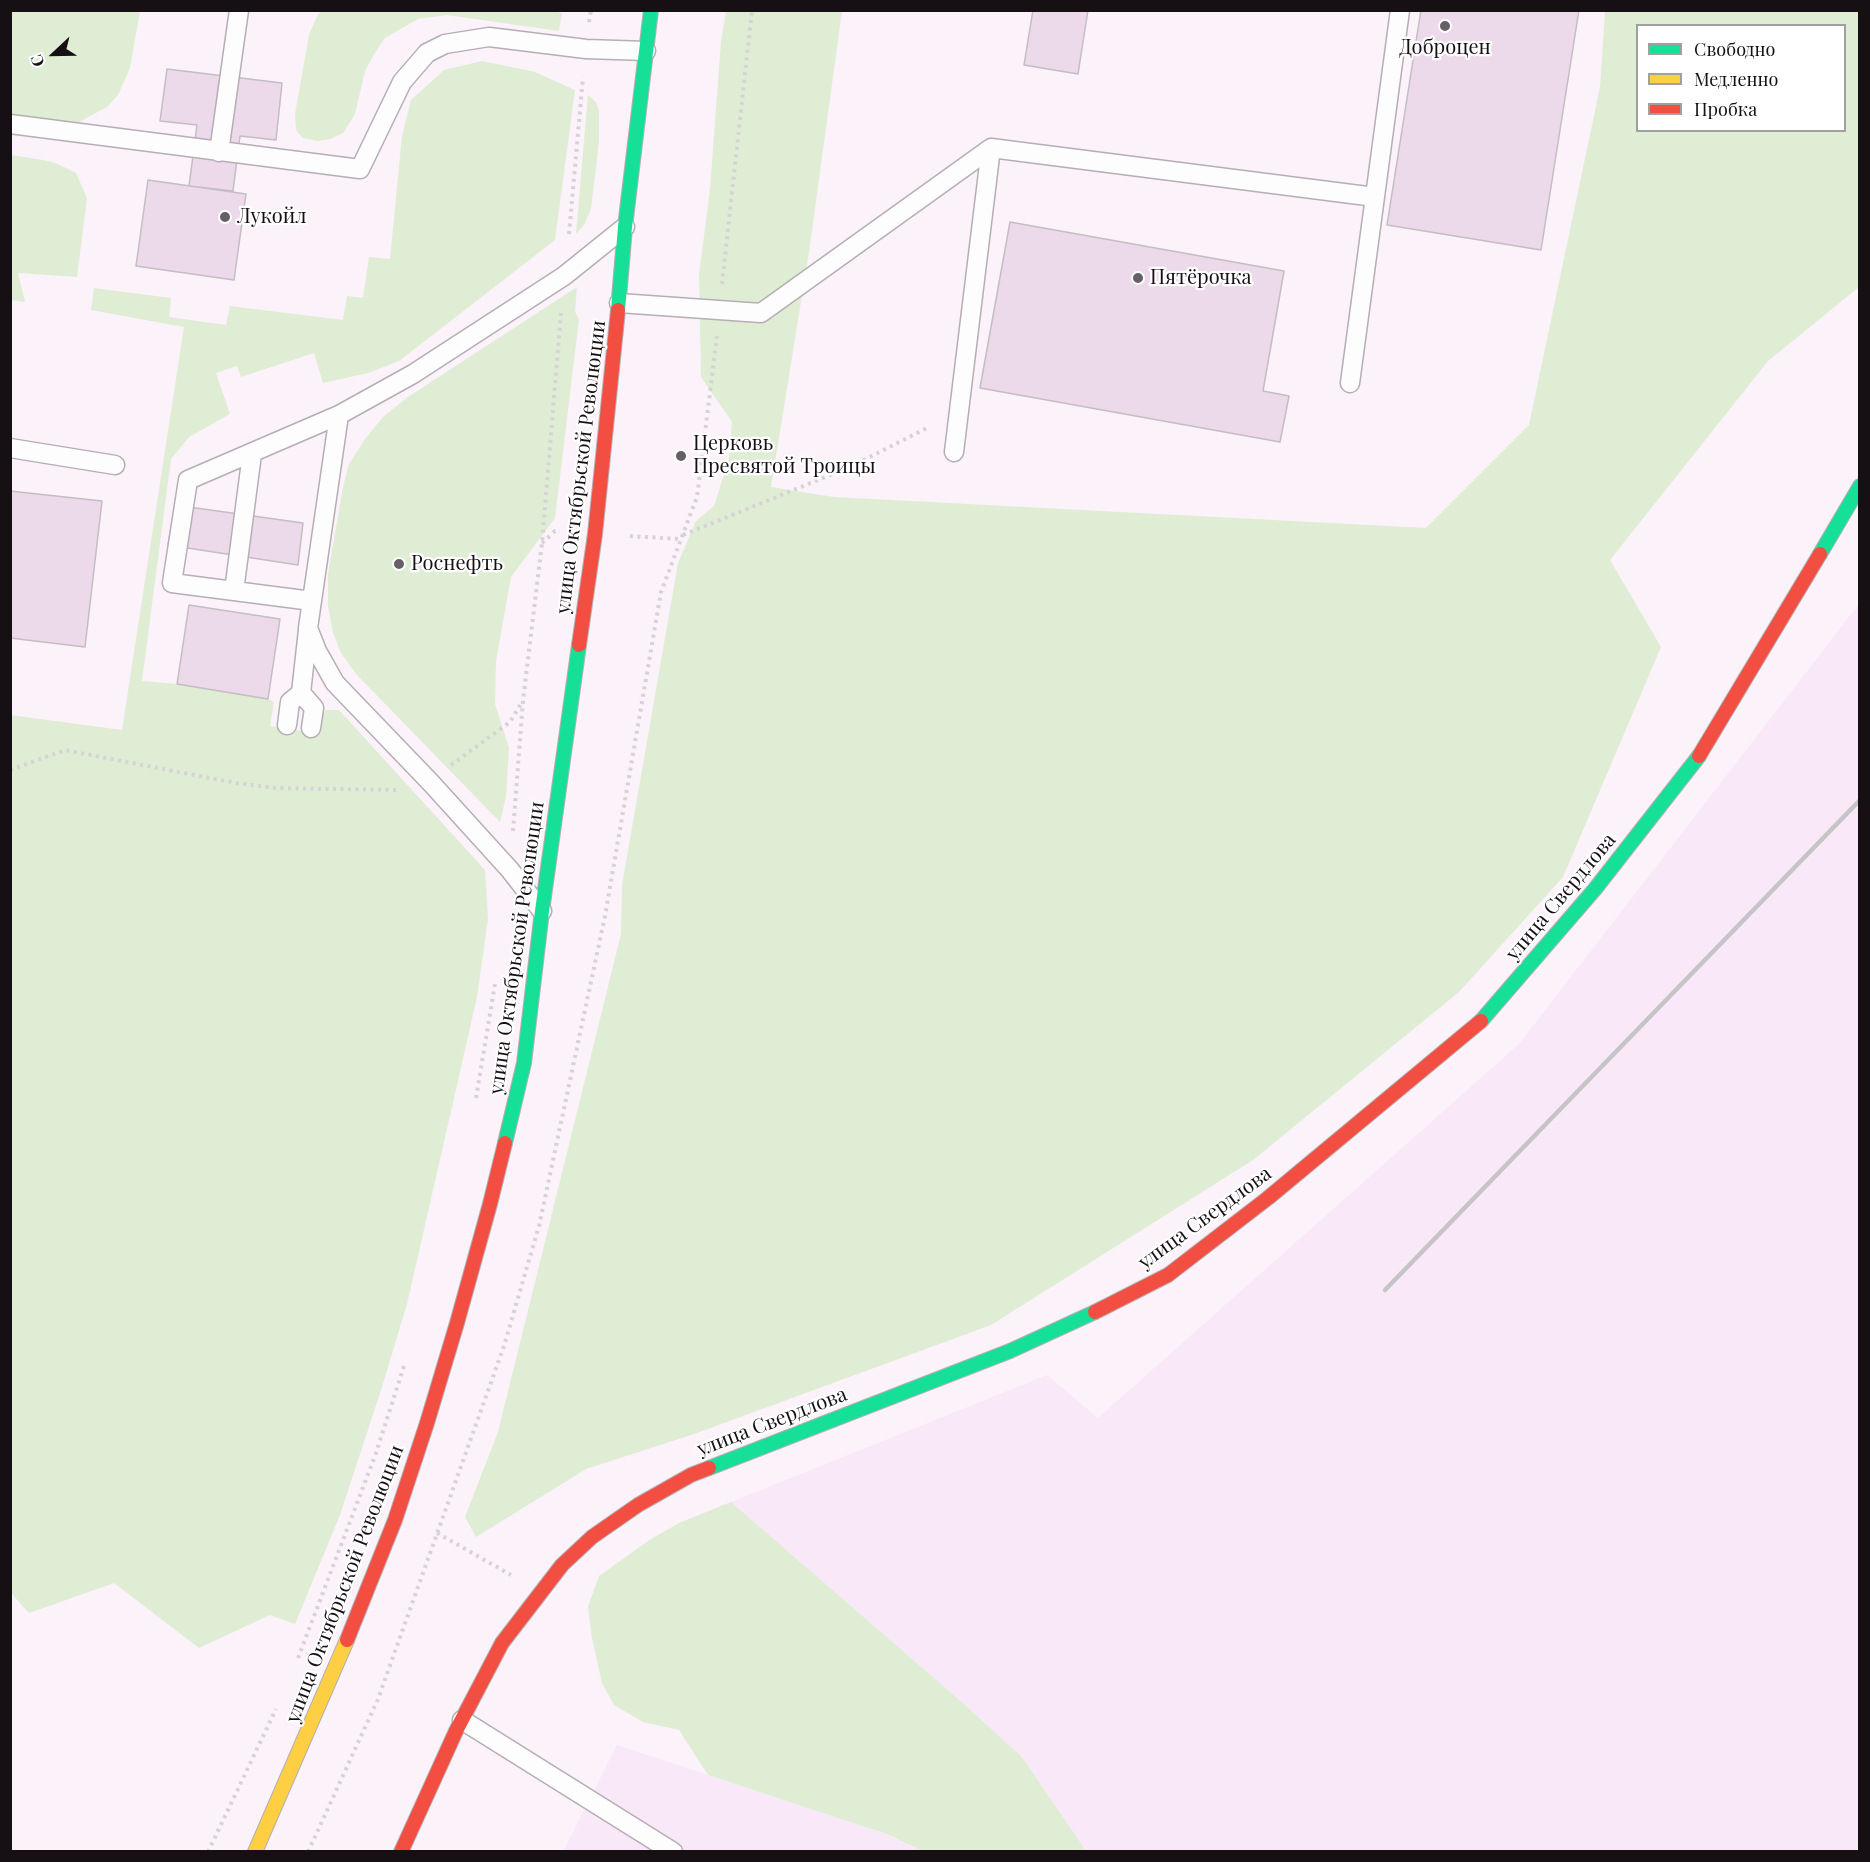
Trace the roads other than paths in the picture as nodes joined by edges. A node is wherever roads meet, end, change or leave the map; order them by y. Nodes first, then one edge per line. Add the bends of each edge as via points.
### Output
1 (239, 10) edge
2 (651, 10) edge
3 (1400, 10) edge
4 (646, 51) junction
5 (10, 124) edge
6 (991, 148) junction
7 (219, 152) junction
8 (1375, 197) junction
9 (625, 227) junction
10 (620, 303) junction
11 (1350, 383) dead end
12 (339, 415) junction
13 (10, 448) edge
14 (954, 452) dead end
15 (252, 454) junction
16 (116, 465) dead end
17 (1860, 486) edge
18 (234, 591) junction
19 (312, 601) junction
20 (308, 628) junction
21 (301, 693) junction
22 (287, 725) dead end
23 (311, 728) dead end
24 (542, 911) junction
25 (462, 1720) junction
26 (255, 1851) edge
27 (401, 1851) edge
28 (673, 1851) edge

1 - 7 lane
2 - 4 street, улица Октябрьской Революции
3 - 8 lane
4 - 7 lane via 586,49 489,37 446,44 428,53 402,81 360,169
4 - 9 street, улица Октябрьской Революции
5 - 7 lane
6 - 8 lane
6 - 10 lane via 762,313
6 - 14 lane
8 - 11 lane
9 - 10 street, улица Октябрьской Революции
9 - 12 lane via 564,276 412,374
10 - 24 street, улица Октябрьской Революции via 595,534
12 - 15 lane
12 - 19 lane
13 - 16 lane
15 - 18 lane
15 - 18 lane via 188,480 172,583
17 - 25 street, улица Свердлова via 1695,763 1595,889 1480,1022 1268,1198 1167,1275 1080,1321 691,1475 638,1505 562,1564 502,1643
18 - 19 lane
19 - 20 lane
20 - 21 lane
20 - 24 lane via 335,683 432,784
21 - 22 lane via 290,702
21 - 23 lane via 314,708
24 - 26 street, улица Октябрьской Революции via 524,1063 490,1204 427,1423 365,1596
25 - 27 street, улица Свердлова
25 - 28 lane

